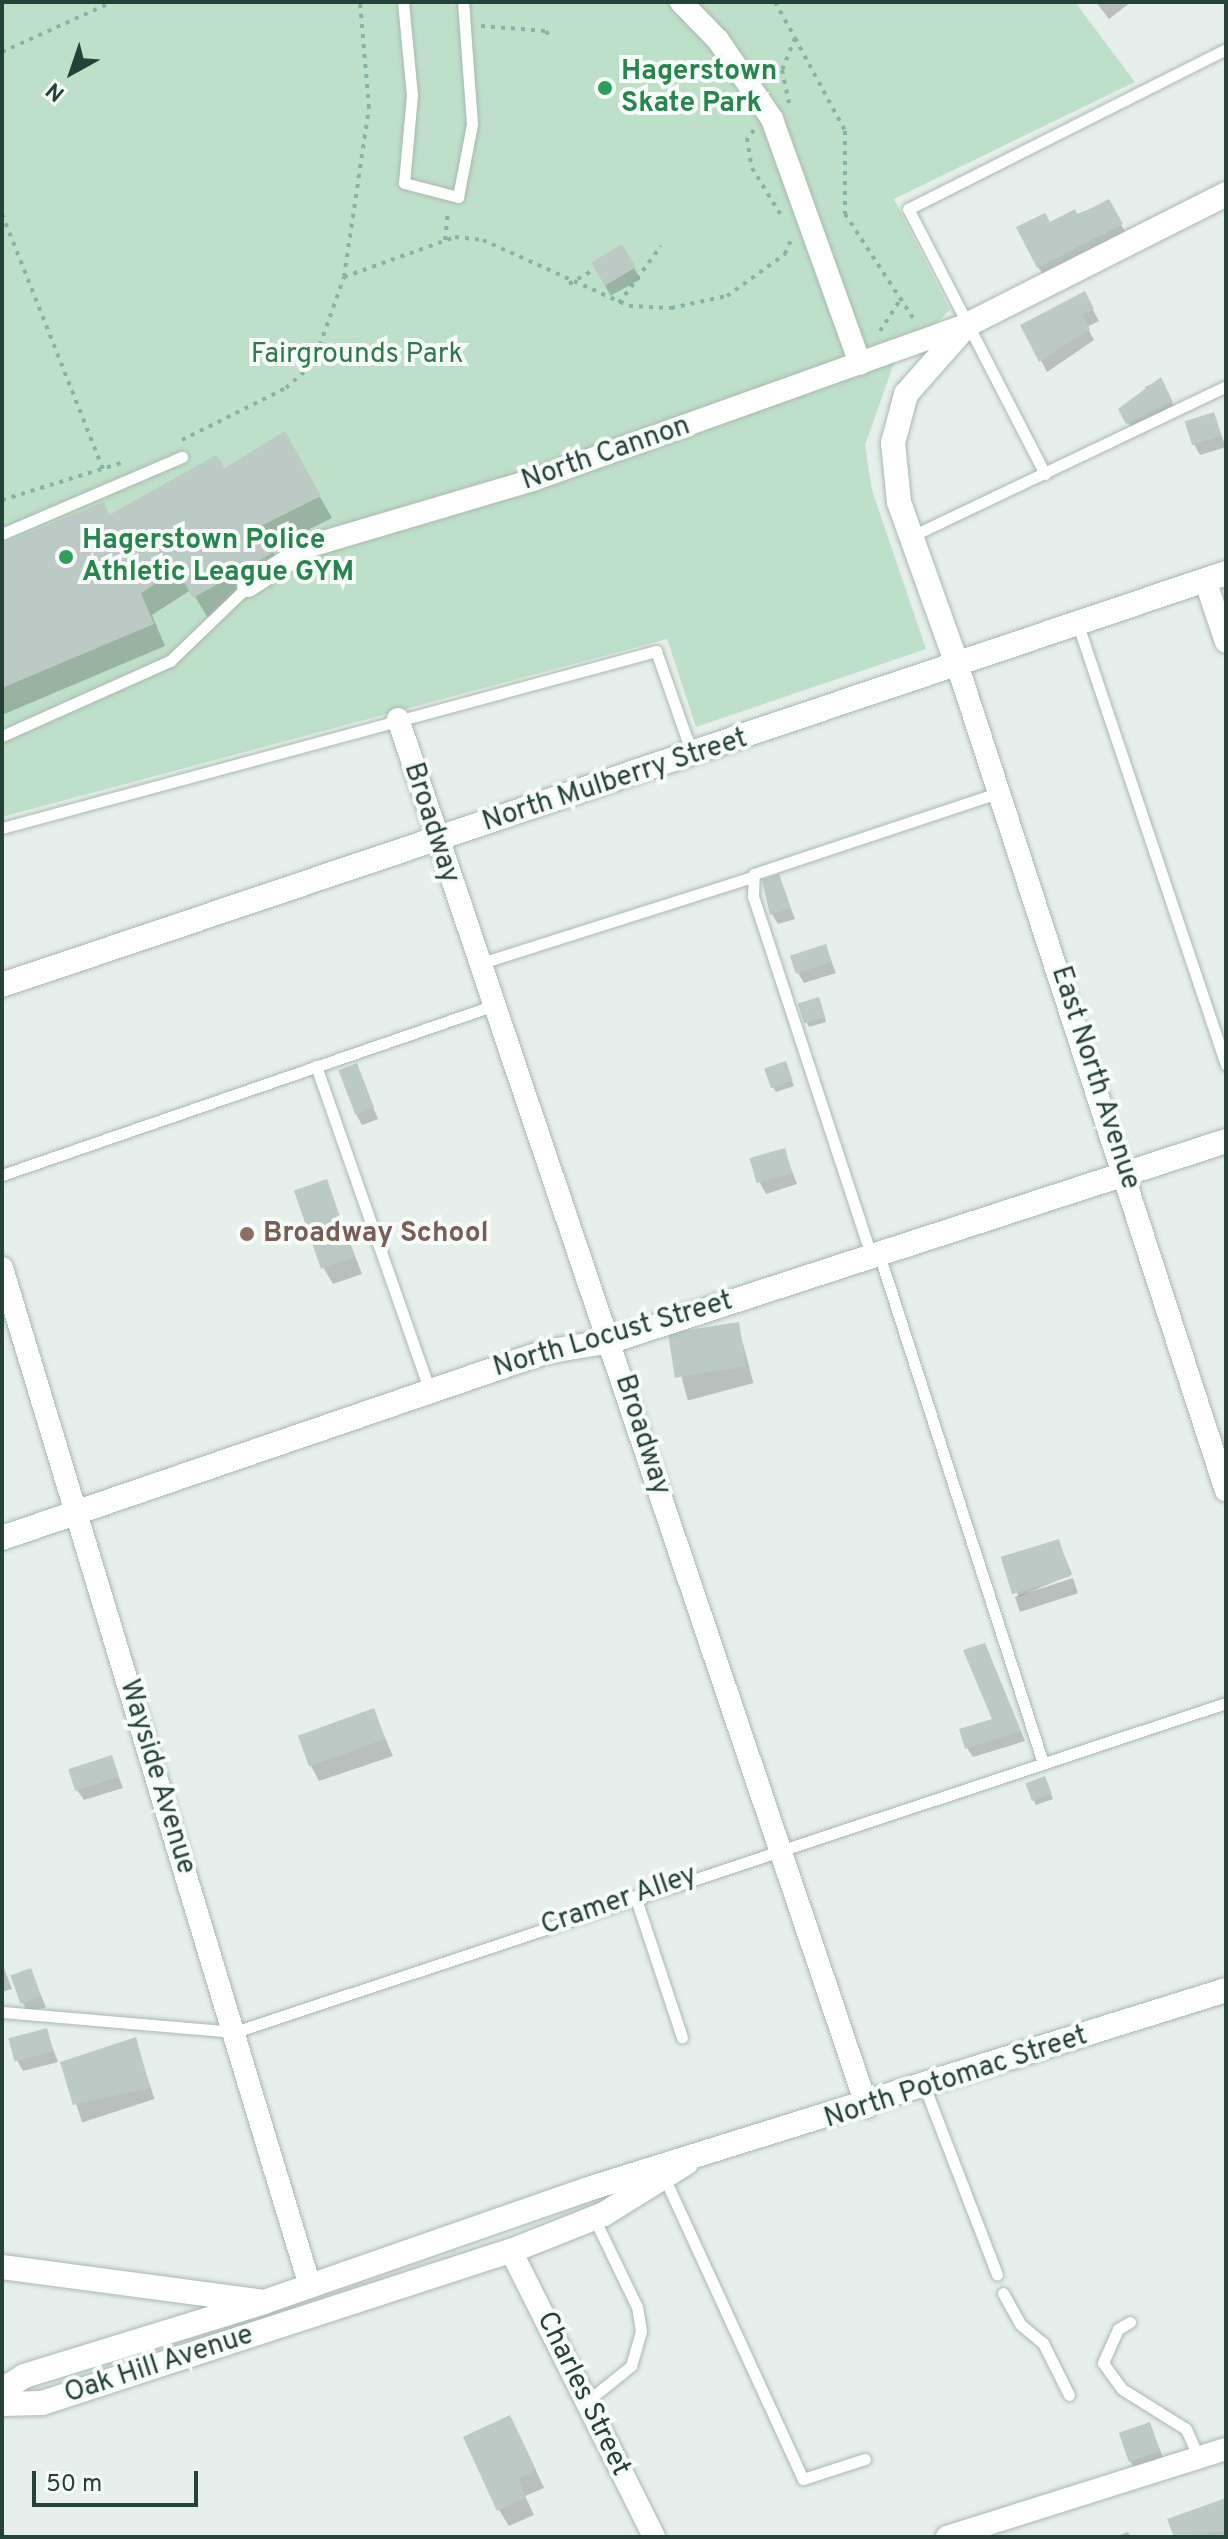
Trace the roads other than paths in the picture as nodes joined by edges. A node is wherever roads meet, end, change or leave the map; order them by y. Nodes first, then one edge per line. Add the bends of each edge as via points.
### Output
1 (404, 2) edge
2 (463, 2) edge
3 (681, 2) edge
4 (1226, 49) edge
5 (1226, 194) edge
6 (967, 325) junction
7 (858, 357) junction
8 (1226, 386) edge
9 (182, 457) dead end
10 (1045, 474) junction
11 (2, 534) edge
12 (914, 535) junction
13 (1216, 577) edge
14 (248, 586) joint
15 (1078, 625) junction
16 (1226, 642) edge
17 (958, 667) junction
18 (398, 719) junction
19 (2, 736) edge
20 (693, 755) junction
21 (1000, 792) junction
22 (2, 828) edge
23 (435, 841) junction
24 (753, 877) junction
25 (477, 964) junction
26 (2, 985) edge
27 (492, 1006) junction
28 (1226, 1065) edge
29 (316, 1066) junction
30 (1226, 1141) edge
31 (1127, 1172) junction
32 (2, 1175) edge
33 (875, 1254) junction
34 (2, 1268) edge
35 (611, 1341) junction
36 (430, 1391) junction
37 (1226, 1491) edge
38 (76, 1513) junction
39 (2, 1538) edge
40 (1226, 1703) edge
41 (1043, 1763) junction
42 (780, 1849) junction
43 (635, 1896) junction
44 (1226, 1990) edge
45 (2, 2012) edge
46 (235, 2032) junction
47 (682, 2037) dead end
48 (925, 2088) junction
49 (867, 2107) junction
50 (686, 2163) junction
51 (664, 2177) junction
52 (594, 2218) junction
53 (511, 2251) junction
54 (2, 2267) edge
55 (997, 2275) dead end
56 (310, 2286) junction
57 (1003, 2293) dead end
58 (264, 2302) junction
59 (315, 2315) joint
60 (1130, 2322) dead end
61 (2, 2390) edge
62 (1069, 2395) dead end
63 (586, 2402) junction
64 (2, 2404) edge
65 (1226, 2449) edge
66 (1199, 2458) junction
67 (865, 2459) dead end
68 (654, 2537) edge
69 (947, 2537) edge

1 - 2 lane via 412,95 404,183 458,197 472,124
3 - 7 street via 725,49 772,119
4 - 6 lane via 912,204 910,223
5 - 6 street
6 - 7 street, North Cannon
6 - 10 lane
6 - 12 street via 906,394 893,443 899,502
7 - 14 street, North Cannon via 533,480 310,546
8 - 10 lane
9 - 11 lane
10 - 12 lane
12 - 17 street
13 - 15 street, North Mulberry Street
13 - 16 street
14 - 19 lane via 170,661
15 - 17 street, North Mulberry Street
15 - 28 lane
17 - 20 street, North Mulberry Street
17 - 21 street, East North Avenue
18 - 20 lane via 656,651
18 - 22 lane
18 - 23 street, Broadway
20 - 23 street, North Mulberry Street
21 - 24 lane
21 - 31 street, East North Avenue
23 - 25 street, Broadway
23 - 26 street, North Mulberry Street
24 - 25 lane
24 - 33 lane via 753,897
25 - 27 street, Broadway
27 - 29 lane
27 - 35 street, Broadway
29 - 32 lane
29 - 36 lane
30 - 31 street, North Locust Street
31 - 33 street, North Locust Street
31 - 37 street, East North Avenue
33 - 35 street, North Locust Street
33 - 41 lane
34 - 38 street, Wayside Avenue
35 - 36 street, North Locust Street via 545,1352
35 - 42 street, Broadway
36 - 38 street, North Locust Street
38 - 39 street, North Locust Street
38 - 46 street, Wayside Avenue
40 - 41 lane, Cramer Alley
41 - 42 lane, Cramer Alley
42 - 43 lane, Cramer Alley
42 - 49 street, Broadway
43 - 46 lane, Cramer Alley
43 - 47 lane
44 - 48 street, North Potomac Street
45 - 46 lane, Cramer Alley
46 - 56 street, Wayside Avenue
48 - 49 street, North Potomac Street
48 - 55 lane
49 - 50 street, North Potomac Street
50 - 51 street, North Potomac Street
50 - 56 street, North Potomac Street via 588,2189
51 - 52 street, North Potomac Street
51 - 67 lane via 803,2479
52 - 53 street, North Potomac Street
52 - 63 lane via 637,2307 641,2331 631,2366
53 - 59 street, North Potomac Street
53 - 63 street, Charles Street
54 - 58 street
56 - 58 street, Oak Hill Avenue
57 - 62 lane via 1020,2324 1043,2343
58 - 61 street, Oak Hill Avenue via 24,2376
59 - 64 street, Oak Hill Avenue via 42,2403
60 - 66 lane via 1118,2329 1103,2363 1122,2389 1186,2429
63 - 68 street, Charles Street
65 - 66 street
66 - 69 street

